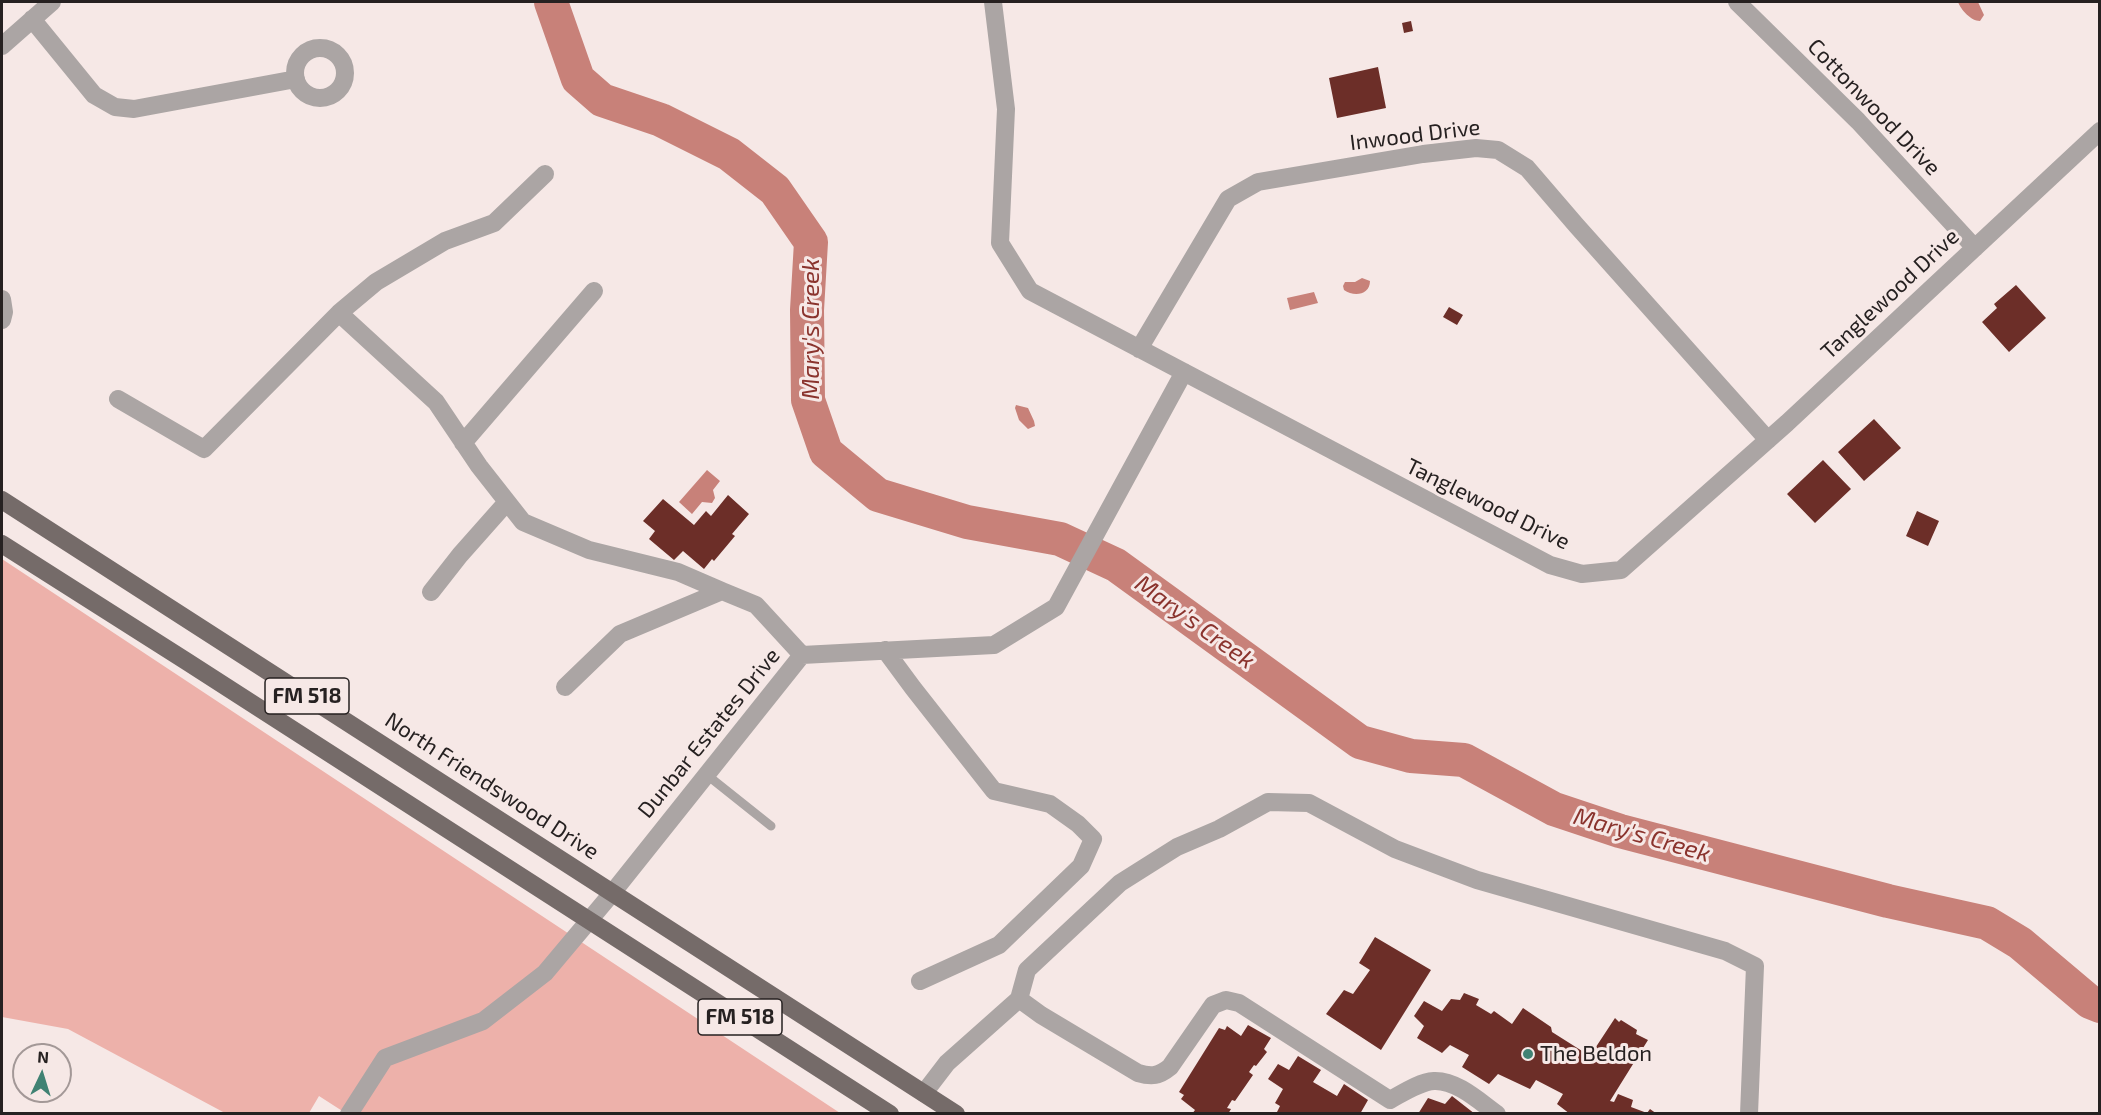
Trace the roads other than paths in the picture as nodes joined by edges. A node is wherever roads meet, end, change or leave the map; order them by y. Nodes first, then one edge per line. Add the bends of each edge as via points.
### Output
1 (52, 2) edge
2 (993, 2) edge
3 (1737, 2) edge
4 (32, 19) junction
5 (2, 46) edge
6 (296, 80) dead end
7 (2100, 131) edge
8 (545, 174) dead end
9 (1975, 248) junction
10 (594, 291) dead end
11 (2, 299) edge
12 (339, 313) junction
13 (2, 320) edge
14 (1139, 349) junction
15 (1184, 372) junction
16 (118, 399) dead end
17 (1768, 440) junction
18 (463, 443) junction
19 (2, 500) edge
20 (507, 502) junction
21 (2, 544) edge
22 (722, 591) junction
23 (431, 592) dead end
24 (885, 650) junction
25 (802, 655) junction
26 (565, 687) dead end
27 (707, 775) junction
28 (771, 826) dead end
29 (613, 892) junction
30 (589, 920) junction
31 (920, 981) dead end
32 (1019, 999) junction
33 (924, 1093) junction
34 (1492, 1112) edge
35 (349, 1113) edge
36 (890, 1113) edge
37 (956, 1113) edge
38 (1749, 1113) edge

1 - 4 street
2 - 14 street, Tanglewood Drive via 1006,109 1000,243 1030,291
3 - 9 street, Cottonwood Drive via 1858,121
4 - 5 street
4 - 6 street via 94,95 115,107 134,109
7 - 9 street, Tanglewood Drive
8 - 12 street via 494,223 445,241 376,282
9 - 17 street, Tanglewood Drive
10 - 18 street
11 - 13 street
12 - 16 street via 204,449
12 - 18 street via 436,402
14 - 15 street, Tanglewood Drive
14 - 17 street, Inwood Drive via 1228,199 1258,182 1423,154 1476,148 1498,150 1527,168
15 - 17 street, Tanglewood Drive via 1550,565 1582,574 1621,570
15 - 24 street, Dunbar Estates Drive via 1056,608 994,645
18 - 20 street
19 - 29 main road, North Friendswood Drive / FM 518
20 - 22 street via 523,522 589,550 678,573
20 - 23 street
21 - 30 main road, FM 518
22 - 25 street via 756,605
22 - 26 street via 620,634
24 - 25 street, Dunbar Estates Drive
24 - 31 street via 994,791 1050,804 1093,839 1081,866 999,945
25 - 27 street, Dunbar Estates Drive
27 - 28 lane
27 - 29 street, Dunbar Estates Drive
29 - 30 street, Dunbar Estates Drive
29 - 33 main road, North Friendswood Drive / FM 518
30 - 35 street, Dunbar Estates Drive via 545,973 483,1021 386,1058
30 - 36 main road, FM 518
32 - 33 street via 947,1063
32 - 34 street via 1138,1073 1149,1076 1170,1067 1213,1005 1226,1000 1239,1003 1390,1100 1434,1081 1452,1084
32 - 38 street via 1027,970 1120,883 1177,847 1219,830 1268,802 1309,803 1395,849 1477,880 1725,951 1755,966
33 - 37 main road, North Friendswood Drive / FM 518

